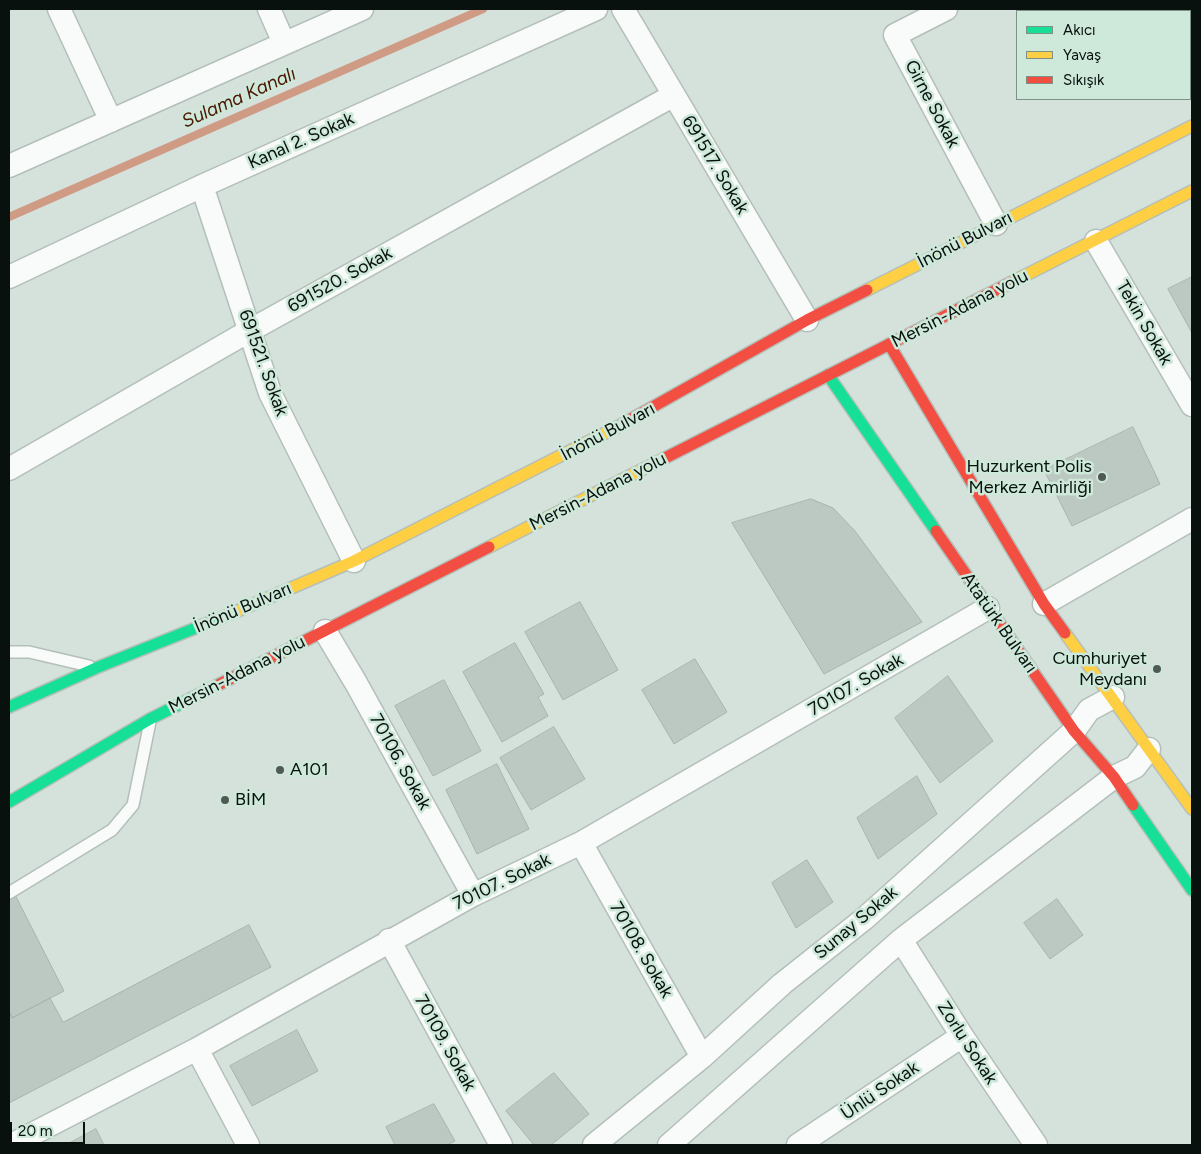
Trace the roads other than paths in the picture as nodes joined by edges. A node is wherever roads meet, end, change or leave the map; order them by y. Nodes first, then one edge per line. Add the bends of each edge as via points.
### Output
1 (59, 9) edge
2 (269, 9) edge
3 (362, 9) edge
4 (596, 9) edge
5 (623, 9) edge
6 (946, 9) edge
7 (284, 43) junction
8 (674, 95) junction
9 (111, 121) junction
10 (1192, 126) edge
11 (9, 166) edge
12 (202, 186) junction
13 (1192, 191) edge
14 (996, 224) junction
15 (1096, 240) junction
16 (9, 277) edge
17 (808, 320) junction
18 (249, 331) junction
19 (889, 344) junction
20 (828, 375) junction
21 (1192, 405) edge
22 (9, 469) edge
23 (1192, 519) edge
24 (354, 561) junction
25 (1044, 604) junction
26 (988, 608) junction
27 (325, 631) junction
28 (9, 652) edge
29 (96, 668) junction
30 (1113, 697) junction
31 (9, 707) edge
32 (150, 719) junction
33 (1074, 731) junction
34 (1149, 749) junction
35 (1114, 777) junction
36 (9, 802) edge
37 (1192, 809) edge
38 (581, 843) junction
39 (1192, 890) edge
40 (9, 893) edge
41 (473, 895) junction
42 (389, 940) junction
43 (901, 940) junction
44 (962, 1036) junction
45 (197, 1048) junction
46 (702, 1057) junction
47 (10, 1145) edge
48 (248, 1145) edge
49 (501, 1145) edge
50 (594, 1145) edge
51 (668, 1145) edge
52 (798, 1145) edge
53 (1036, 1145) edge

1 - 9 street
2 - 7 street
3 - 7 street
4 - 12 street, Kanal 2. Sokak
5 - 8 street, 691517. Sokak
6 - 14 street, Girne Sokak via 895,35
7 - 9 street
8 - 17 street, 691517. Sokak
8 - 18 street, 691520. Sokak
9 - 11 street
10 - 14 main road, İnönü Bulvarı
12 - 16 street, Kanal 2. Sokak
12 - 18 street, 691521. Sokak
13 - 15 main road, Mersin-Adana yolu
14 - 17 main road, İnönü Bulvarı
15 - 19 main road, Mersin-Adana yolu
15 - 21 street, Tekin Sokak
17 - 24 main road, İnönü Bulvarı via 596,439
18 - 22 street, 691520. Sokak
18 - 24 street, 691521. Sokak via 270,392
19 - 20 main road, Mersin-Adana yolu
19 - 25 main road
20 - 26 main road, Atatürk Bulvarı
20 - 27 main road, Mersin-Adana yolu
23 - 25 street
24 - 29 main road, İnönü Bulvarı
25 - 30 main road
26 - 33 main road, Atatürk Bulvarı
26 - 38 street, 70107. Sokak
27 - 32 main road, Mersin-Adana yolu
27 - 41 street, 70106. Sokak
28 - 29 lane via 29,652
29 - 31 main road, İnönü Bulvarı
30 - 33 street, Sunay Sokak via 1089,710
30 - 34 main road
32 - 36 main road, Mersin-Adana yolu
32 - 40 lane via 133,805 112,830
33 - 35 main road, Atatürk Bulvarı
33 - 46 street, Sunay Sokak via 864,919 782,984
34 - 35 street via 1135,767
34 - 37 main road
35 - 39 main road, Atatürk Bulvarı
35 - 43 street
38 - 41 street, 70107. Sokak
38 - 46 street, 70108. Sokak
41 - 42 street, 70107. Sokak
42 - 45 street, 70107. Sokak
42 - 49 street, 70109. Sokak
43 - 44 street, Zorlu Sokak
43 - 51 street
44 - 52 street, Ünlü Sokak
44 - 53 street, Zorlu Sokak
45 - 47 street, 70107. Sokak
45 - 48 street
46 - 50 street, Sunay Sokak

